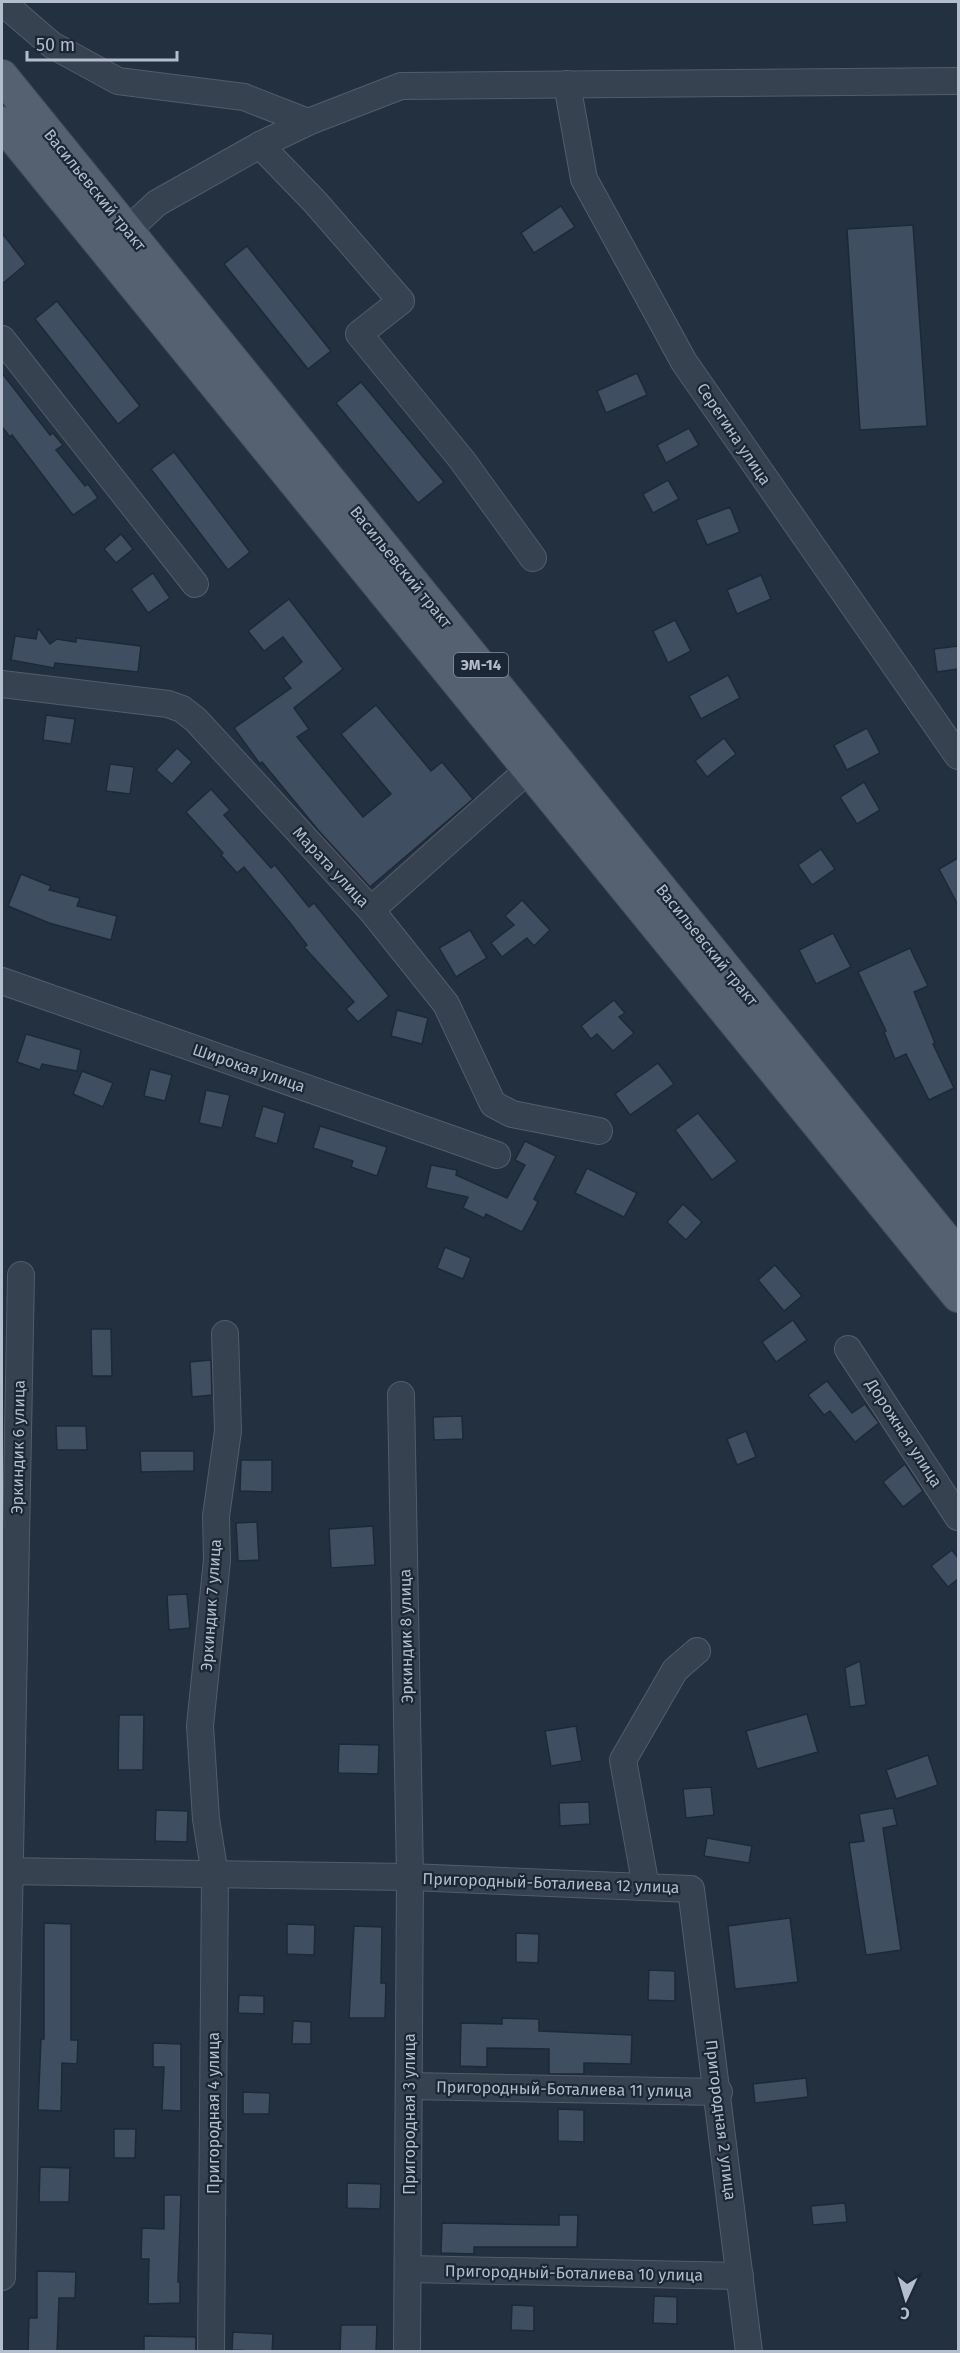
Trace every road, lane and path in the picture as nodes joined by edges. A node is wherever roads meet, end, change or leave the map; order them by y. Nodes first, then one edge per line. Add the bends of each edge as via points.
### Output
1 (2, 2) edge
2 (2, 76) edge
3 (958, 81) edge
4 (567, 84) junction
5 (308, 122) junction
6 (2, 123) edge
7 (260, 145) junction
8 (128, 230) junction
9 (3, 345) edge
10 (533, 558) dead end
11 (195, 584) dead end
12 (2, 684) edge
13 (958, 756) edge
14 (528, 770) junction
15 (371, 910) junction
16 (2, 981) edge
17 (599, 1131) dead end
18 (497, 1155) dead end
19 (958, 1255) edge
20 (21, 1275) dead end
21 (958, 1296) edge
22 (225, 1334) dead end
23 (848, 1348) dead end
24 (401, 1395) dead end
25 (958, 1517) edge
26 (697, 1651) dead end
27 (5, 1871) edge
28 (215, 1875) junction
29 (411, 1877) junction
30 (646, 1887) junction
31 (692, 1889) joint
32 (409, 2086) junction
33 (718, 2092) junction
34 (408, 2269) junction
35 (741, 2276) junction
36 (2, 2277) edge
37 (211, 2352) edge
38 (407, 2352) edge
39 (749, 2352) edge

1 - 5 street via 52,45 118,81 244,97
2 - 8 main road, Васильевский тракт / ЭМ-14
3 - 4 street
4 - 5 street via 401,86
4 - 13 street, Серегина улица via 584,179 684,362
5 - 7 street
6 - 14 main road, Васильевский тракт / ЭМ-14
7 - 8 street via 157,203
7 - 10 street via 401,301 359,334 462,460
8 - 19 main road, Васильевский тракт / ЭМ-14
9 - 11 street
12 - 15 street, Марата улица via 168,704 182,709
14 - 15 street
14 - 21 main road, Васильевский тракт / ЭМ-14
15 - 17 street, Марата улица via 446,1004 493,1104 512,1114
16 - 18 street, Широкая улица
20 - 27 street, Эркиндик 6 улица
22 - 28 street, Эркиндик 7 улица via 228,1431 216,1516 217,1560 200,1726 206,1819
23 - 25 street, Дорожная улица
24 - 29 street, Эркиндик 8 улица
26 - 30 street via 675,1670 623,1760
27 - 28 street, Пригородный-Боталиева 12 улица
27 - 36 street, Эркиндик 6 улица
28 - 29 street, Пригородный-Боталиева 12 улица
28 - 37 street, Пригородная 4 улица
29 - 30 street, Пригородный-Боталиева 12 улица
29 - 32 street, Пригородная 3 улица
30 - 31 street, Пригородный-Боталиева 12 улица
31 - 33 street, Пригородная 2 улица
32 - 33 street, Пригородный-Боталиева 11 улица
32 - 34 street, Пригородная 3 улица
33 - 35 street, Пригородная 2 улица
34 - 35 street, Пригородный-Боталиева 10 улица
34 - 38 street, Пригородная 3 улица
35 - 39 street, Пригородная 2 улица

